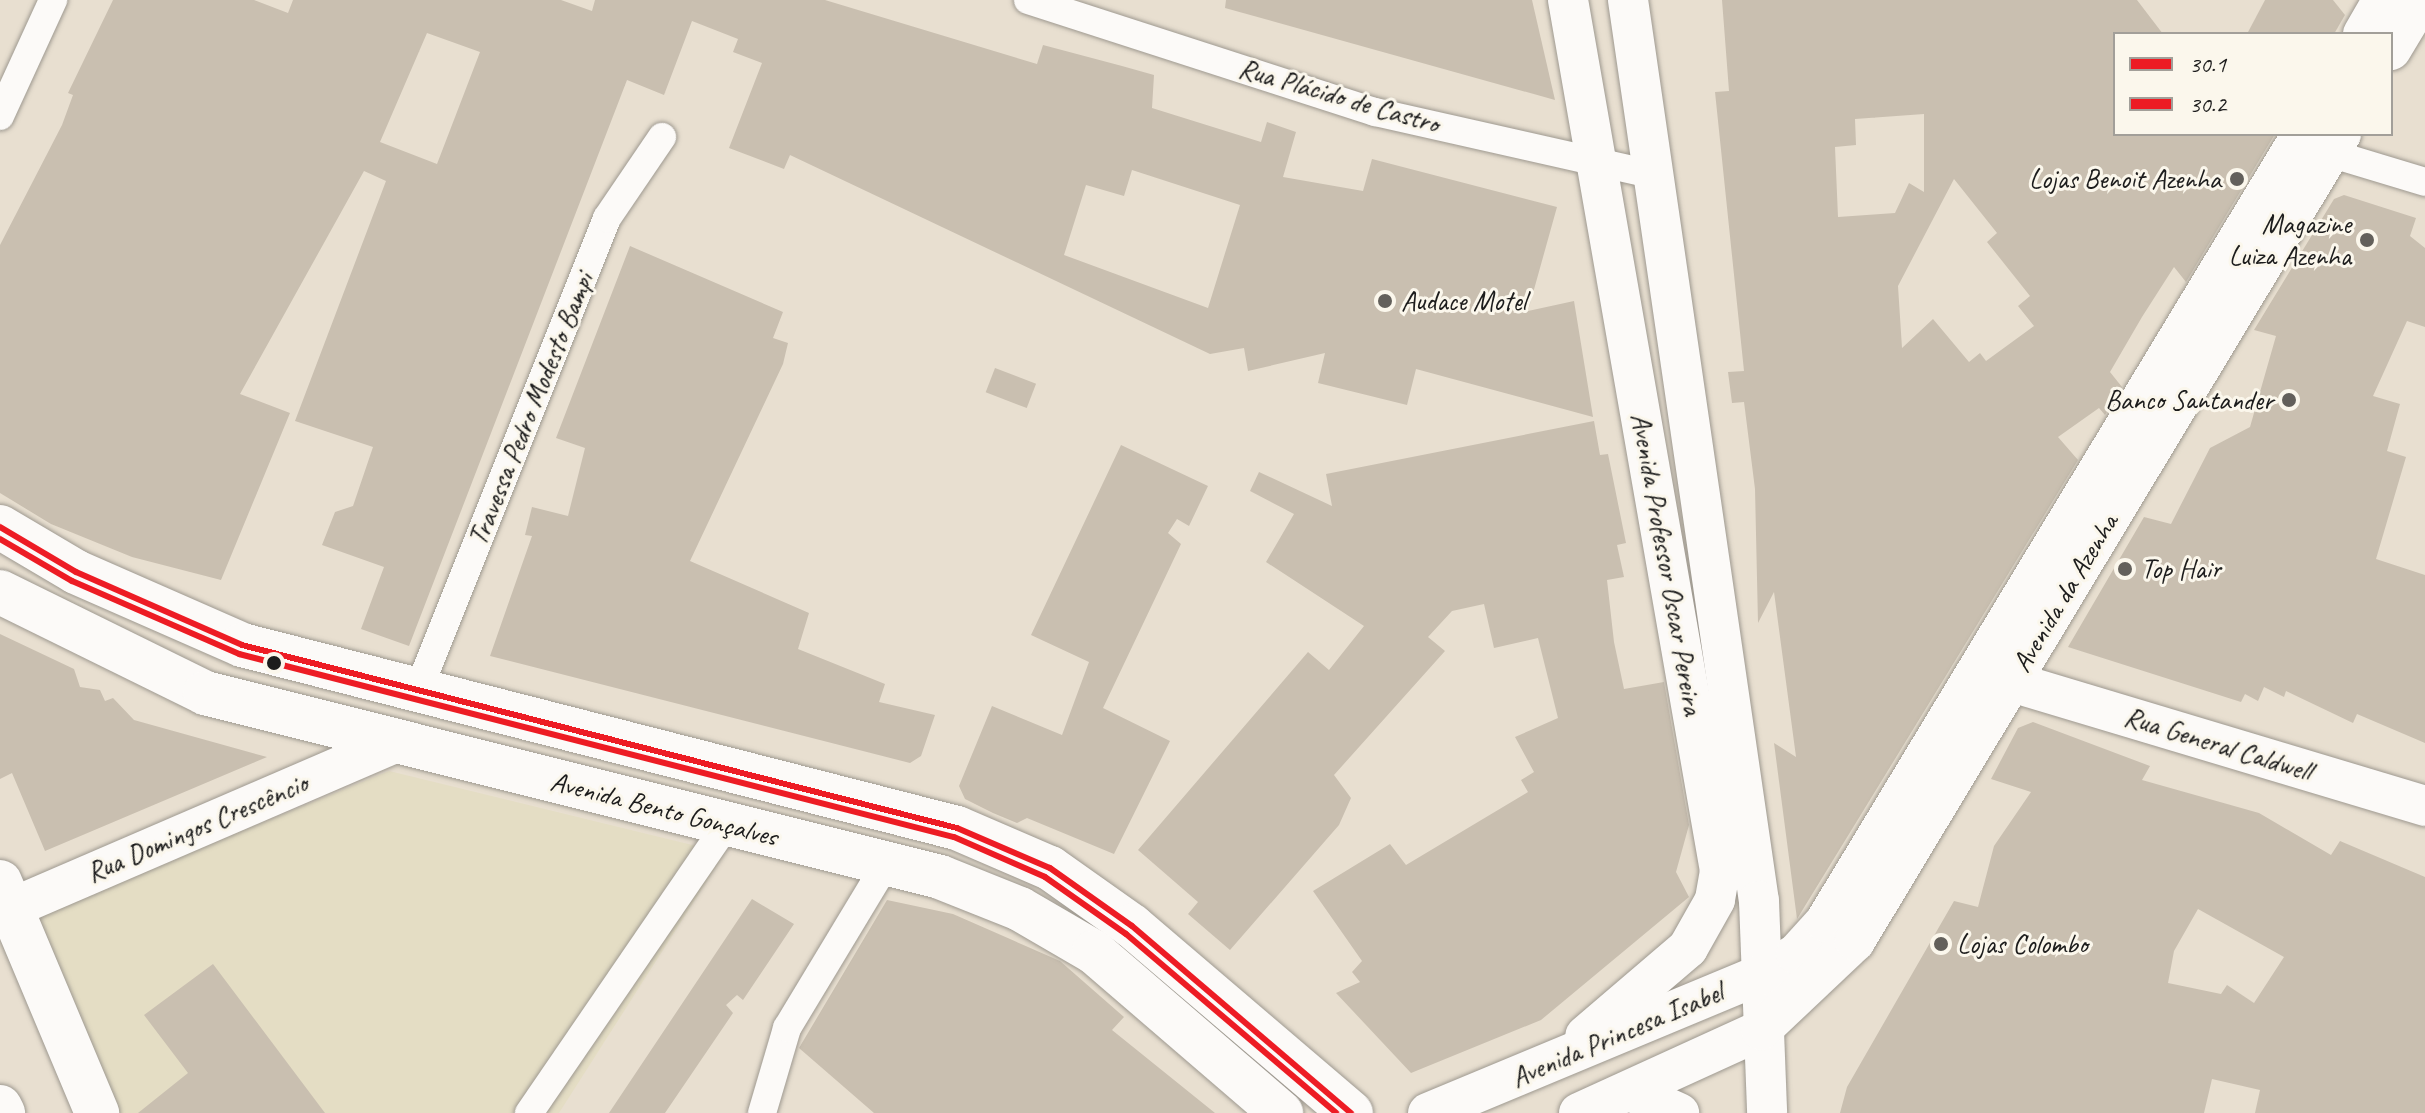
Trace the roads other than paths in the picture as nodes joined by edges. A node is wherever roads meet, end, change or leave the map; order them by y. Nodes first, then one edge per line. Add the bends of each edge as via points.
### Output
1 (53, 0) edge
2 (1028, 0) edge
3 (1568, 0) edge
4 (1628, 0) edge
5 (2383, 0) edge
6 (2421, 0) edge
7 (2364, 32) edge
8 (2393, 47) edge
9 (0, 116) edge
10 (662, 137) dead end
11 (2324, 140) edge
12 (1598, 162) junction
13 (1654, 175) junction
14 (2425, 182) edge
15 (0, 527) edge
16 (2, 595) edge
17 (2012, 682) junction
18 (418, 691) junction
19 (394, 743) junction
20 (2425, 806) edge
21 (726, 825) junction
22 (886, 864) junction
23 (4, 901) edge
24 (1760, 975) junction
25 (1761, 1030) junction
26 (1555, 1062) junction
27 (1630, 1091) junction
28 (0, 1107) edge
29 (3, 1113) edge
30 (97, 1113) edge
31 (529, 1113) edge
32 (762, 1113) edge
33 (1281, 1113) edge
34 (1351, 1113) edge
35 (1428, 1113) edge
36 (1579, 1113) edge
37 (1679, 1113) edge
38 (1767, 1113) edge

1 - 9 street
2 - 12 street, Rua Plácido de Castro via 1375,112
3 - 12 main road, Avenida Professor Oscar Pereira
4 - 13 main road, Avenida Professor Oscar Pereira
5 - 7 main road
6 - 8 main road
10 - 18 street, Travessa Pedro Modesto Bampi via 607,218
11 - 14 street
11 - 17 main road, Avenida da Azenha
11 - 24 main road, Avenida da Azenha via 1825,922 1796,954
12 - 13 street, Rua Plácido de Castro
12 - 26 main road, Avenida Professor Oscar Pereira via 1720,871 1715,900 1688,948
13 - 24 main road, Avenida Professor Oscar Pereira via 1759,901
15 - 18 main road, Avenida Bento Gonçalves via 76,572 242,645
16 - 19 main road, Avenida Bento Gonçalves via 205,693
17 - 20 main road, Rua General Caldwell
17 - 25 main road, Avenida da Azenha via 1855,941
18 - 34 main road, Avenida Bento Gonçalves via 957,828 1050,868 1132,926
19 - 21 main road, Avenida Bento Gonçalves
19 - 23 main road, Rua Domingos Crescêncio
21 - 22 main road, Avenida Bento Gonçalves
21 - 31 street
22 - 32 street via 787,1028
22 - 33 main road, Avenida Bento Gonçalves via 1020,909 1094,952
23 - 30 main road
24 - 25 main road
24 - 26 main road, Avenida Princesa Isabel
25 - 27 main road, Avenida Princesa Isabel
25 - 38 main road
26 - 35 main road, Avenida Princesa Isabel
27 - 36 main road, Avenida Princesa Isabel
27 - 37 main road
28 - 29 main road

